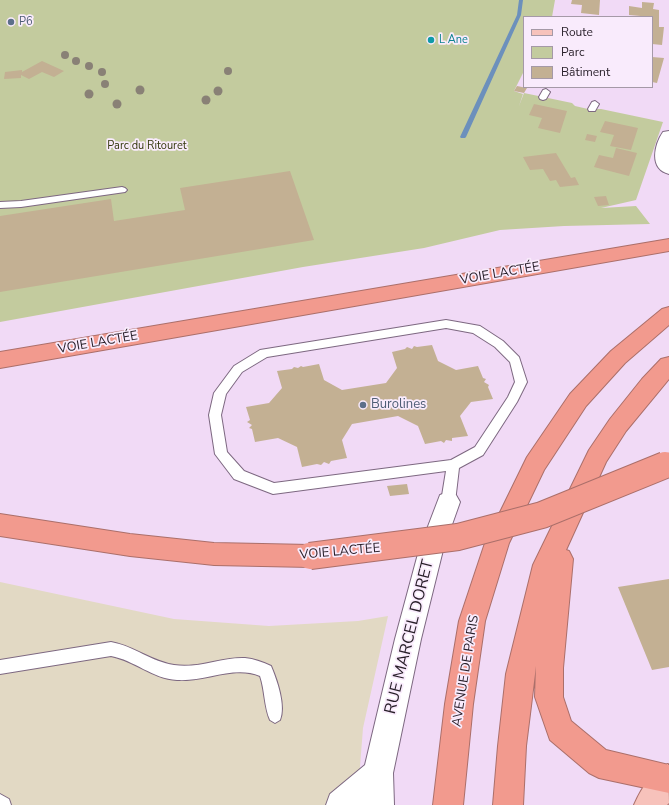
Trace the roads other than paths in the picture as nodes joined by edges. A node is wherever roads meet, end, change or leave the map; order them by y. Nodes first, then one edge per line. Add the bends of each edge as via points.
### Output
1 (669, 136) edge
2 (669, 168) edge
3 (122, 190) dead end
4 (0, 205) edge
5 (669, 245) edge
6 (669, 314) edge
7 (0, 360) edge
8 (669, 365) edge
9 (669, 463) edge
10 (453, 465) junction
11 (448, 502) joint
12 (0, 525) edge
13 (564, 526) junction
14 (0, 667) edge
15 (275, 715) dead end
16 (378, 773) junction
17 (668, 779) edge
18 (0, 802) edge
19 (2, 805) edge
20 (341, 805) edge
21 (378, 805) edge
22 (448, 805) edge
23 (508, 805) edge
24 (649, 805) edge

1 - 2 street via 662,157
3 - 4 lane
5 - 7 highway, VOIE LACTÉE
6 - 22 highway, AVENUE DE PARIS via 618,357 578,400 535,464 497,543 472,622 459,704
8 - 13 highway via 618,425 597,457
9 - 12 highway, VOIE LACTÉE, bridge via 542,515 458,537 310,556 214,554 138,546
10 - 10 lane via 273,489 239,475 221,454 215,415 220,393 238,369 264,353 446,324 476,328 499,344 515,360 521,382 513,400 479,451
10 - 11 lane
11 - 16 street, RUE MARCEL DORET via 431,550 408,639
13 - 17 highway via 548,668 549,697 560,730 599,763
13 - 23 highway via 546,565 520,674
14 - 15 lane via 111,649 128,652 165,671 178,673 240,665 256,666 266,671 272,689
16 - 20 street
16 - 21 street, RUE MARCEL DORET
17 - 24 main road
18 - 19 lane

